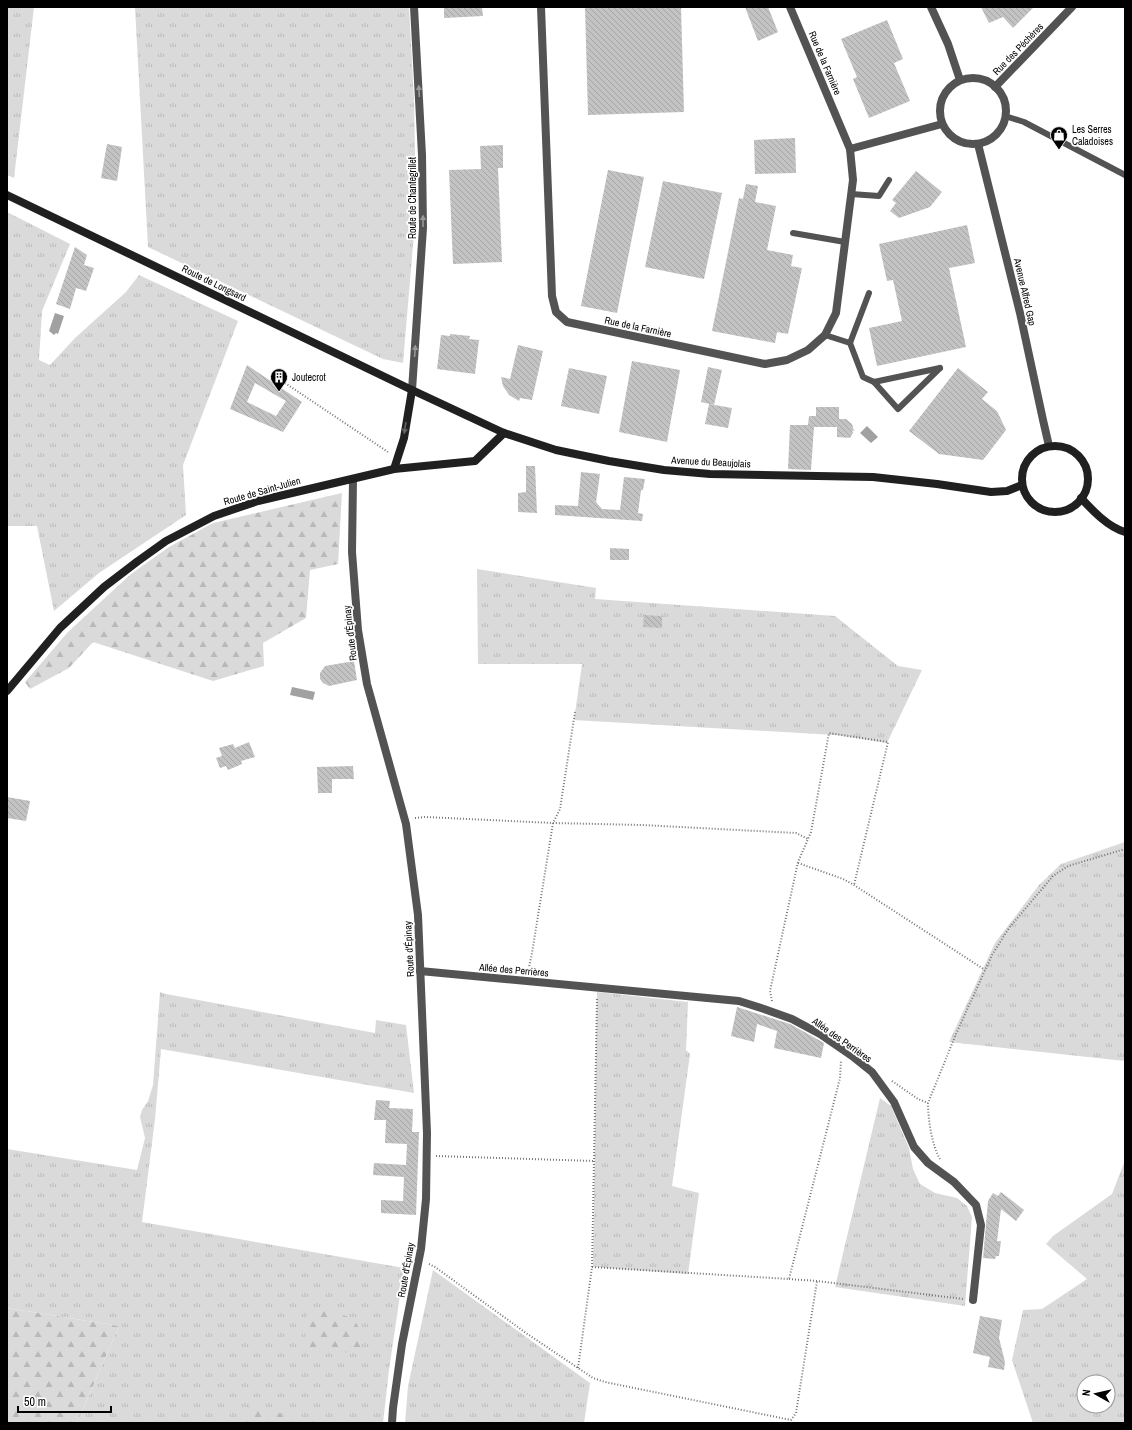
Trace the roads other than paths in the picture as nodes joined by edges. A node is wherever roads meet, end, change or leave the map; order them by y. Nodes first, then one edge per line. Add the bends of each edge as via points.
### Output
1 (414, 7) edge
2 (541, 7) edge
3 (790, 7) edge
4 (931, 7) edge
5 (1072, 7) edge
6 (960, 80) junction
7 (995, 87) junction
8 (1005, 116) junction
9 (942, 124) junction
10 (978, 144) junction
11 (850, 149) junction
12 (1125, 175) edge
13 (889, 180) dead end
14 (851, 194) junction
15 (7, 195) edge
16 (793, 234) dead end
17 (845, 242) junction
18 (869, 293) dead end
19 (825, 335) junction
20 (850, 343) junction
21 (874, 382) junction
22 (412, 390) junction
23 (504, 433) junction
24 (1049, 446) junction
25 (394, 469) junction
26 (352, 479) junction
27 (1022, 485) junction
28 (1081, 498) junction
29 (1125, 532) edge
30 (7, 691) edge
31 (420, 971) junction
32 (973, 1300) road end
33 (392, 1423) edge

22 -> 1 street, Route de Chantegrillet via 423,228
2 - 19 street, Rue de la Farnière via 552,296 556,312 567,322 765,364 787,360 808,350
3 - 11 street, Rue de la Farnière
4 - 6 street via 948,44
5 - 7 street, Rue des Péchères
6 - 7 street via 979,78
6 - 9 street via 951,86 941,99 939,110
7 - 8 street via 1005,105
8 - 10 street via 996,135
8 - 12 lane via 1024,122
9 - 10 street via 948,134 958,141
9 - 11 street
10 - 24 street, Avenue Alfred Gap via 1020,313
11 - 14 street, Rue de la Farnière via 853,180
13 - 14 lane via 879,196
14 - 17 street, Rue de la Farnière
15 - 22 main road, Route de Longsard
16 - 17 lane
17 - 19 street, Rue de la Farnière via 836,312
18 - 20 lane
19 - 20 lane
20 - 21 lane via 863,377
21 - 21 lane via 889,379 940,368 898,409
22 - 23 main road, Avenue du Beaujolais
22 -> 25 main road via 404,438
23 - 25 main road, Route de Saint-Julien via 475,461
23 - 27 main road, Avenue du Beaujolais via 556,450 664,470 710,474 872,477 991,492 1007,491
24 - 27 main road via 1034,452 1023,467
24 - 28 main road via 1067,447 1080,457 1087,471 1087,486
25 - 26 main road, Route de Saint-Julien
26 - 30 main road, Route de Saint-Julien via 258,501 214,516 166,541 104,587 60,628
26 - 31 street, Route d'Épinay via 352,552 358,630 367,684 405,821 418,915
27 - 28 main road via 1027,497 1037,506 1049,511 1059,511 1072,506
28 - 29 main road via 1094,513
31 - 32 street, Allée des Perrières via 739,1002 792,1019 820,1034 872,1072 894,1102 914,1147 928,1163 954,1182 976,1205 980,1225
31 - 33 street, Route d'Épinay via 427,1133 426,1199

